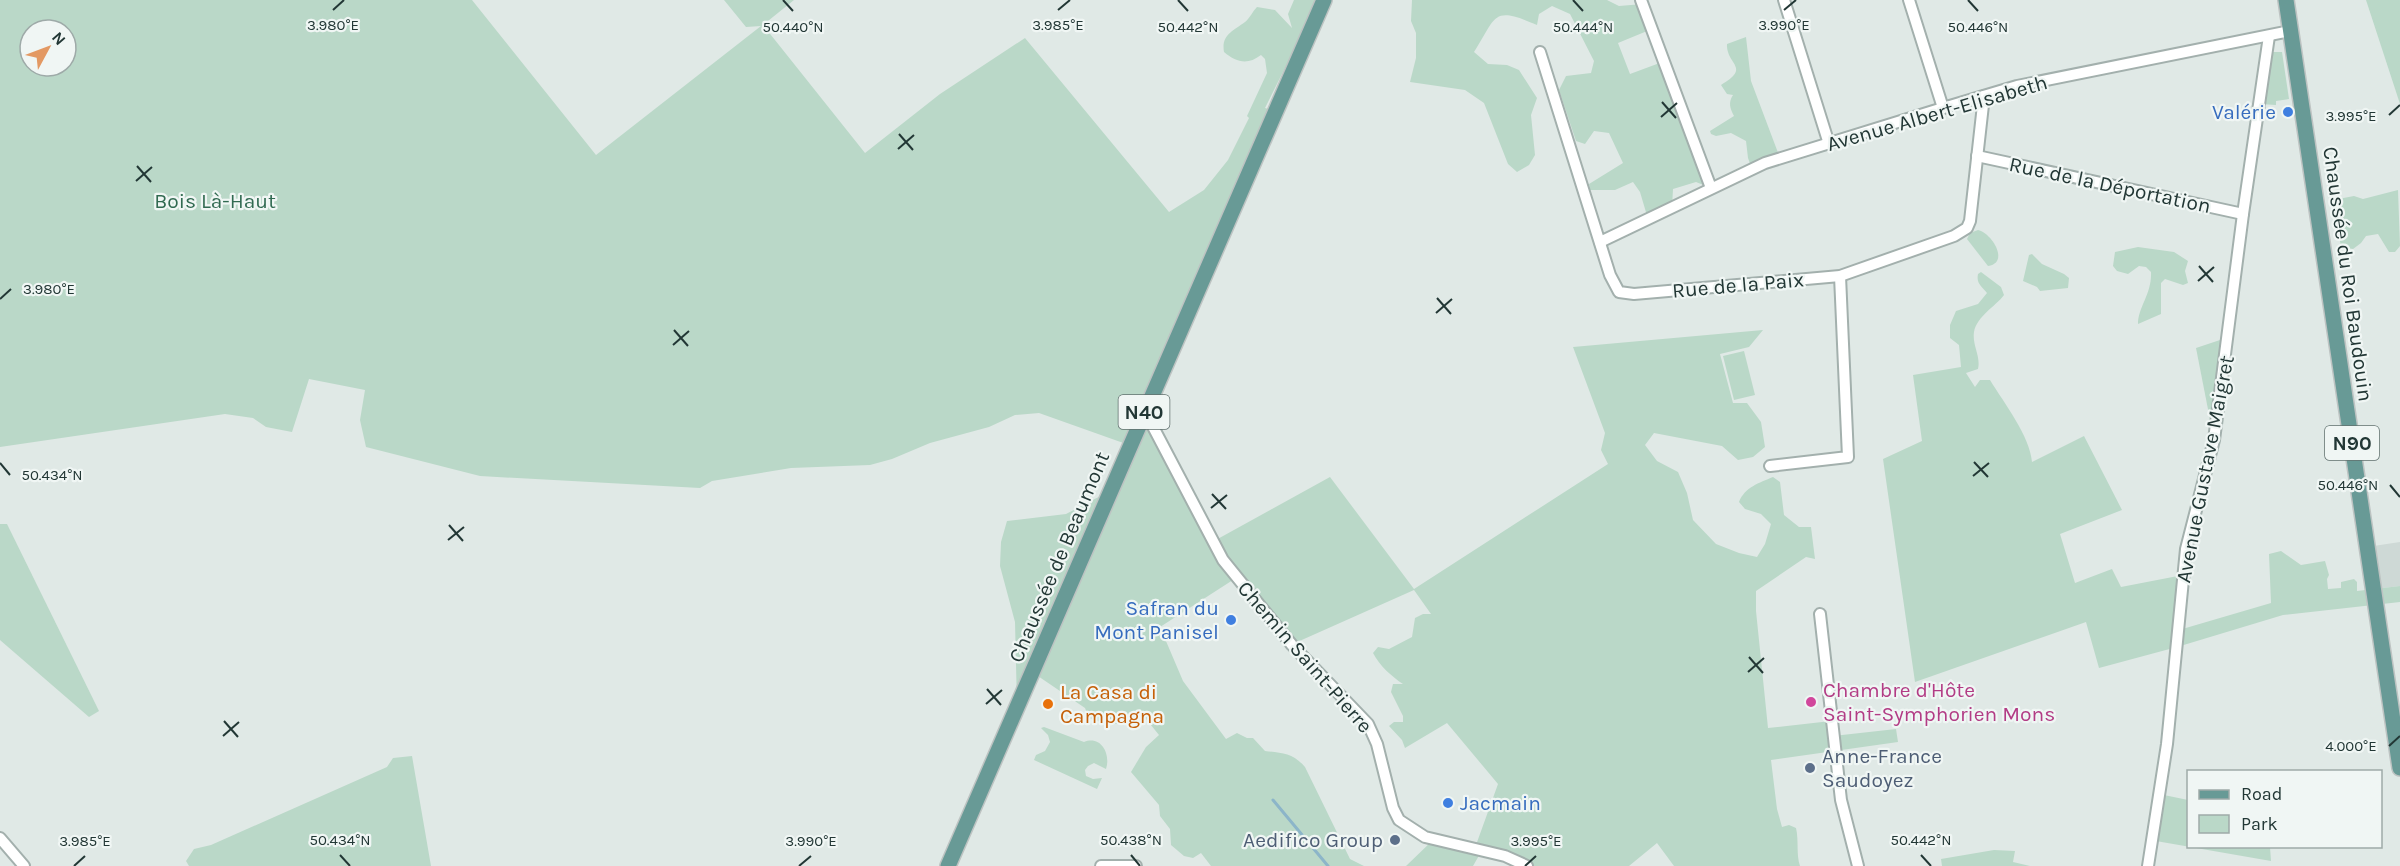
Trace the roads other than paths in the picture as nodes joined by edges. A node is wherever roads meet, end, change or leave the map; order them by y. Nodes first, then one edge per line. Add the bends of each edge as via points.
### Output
1 (1324, 0) edge
2 (1641, 0) edge
3 (1784, 0) edge
4 (1909, 0) edge
5 (2286, 0) edge
6 (2290, 32) junction
7 (2269, 36) junction
8 (1540, 52) dead end
9 (1984, 96) junction
10 (1943, 108) junction
11 (1829, 144) junction
12 (1977, 156) junction
13 (1711, 188) junction
14 (2243, 214) junction
15 (1600, 242) junction
16 (1840, 276) junction
17 (1143, 414) junction
18 (1770, 466) dead end
19 (1820, 614) dead end
20 (2400, 768) edge
21 (0, 838) edge
22 (952, 864) edge
23 (24, 866) edge
24 (1101, 866) edge
25 (1114, 866) edge
26 (1136, 866) edge
27 (1527, 866) edge
28 (1858, 866) edge
29 (2148, 866) edge

1 - 17 main road, Chaussée de Beaumont / N40
2 - 13 street
3 - 11 street
4 - 10 street
5 - 6 main road, Chaussée du Roi Baudouin / N90
6 - 7 street, Avenue Albert-Elisabeth
6 - 20 main road, Chaussée du Roi Baudouin / N90
7 - 9 street, Avenue Albert-Elisabeth
7 - 14 street, Avenue Gustave Maigret
8 - 15 street, Rue de la Paix
9 - 10 street, Avenue Albert-Elisabeth
9 - 12 street, Rue de la Paix
10 - 11 street, Avenue Albert-Elisabeth
11 - 13 street, Avenue Albert-Elisabeth via 1765,162
12 - 14 street, Rue de la Déportation
12 - 16 street, Rue de la Paix via 1967,228
13 - 15 street, Avenue Albert-Elisabeth
14 - 29 street, Avenue Gustave Maigret via 2214,440 2186,549 2167,744
15 - 16 street, Rue de la Paix via 1619,292 1634,294
16 - 18 street via 1848,457
17 - 22 main road, Chaussée de Beaumont / N40
17 - 27 street, Chemin Saint-Pierre via 1223,560 1292,645 1368,724 1400,820 1425,837 1505,856
19 - 28 street via 1840,800
21 - 23 street
24 - 25 street
25 - 26 street

